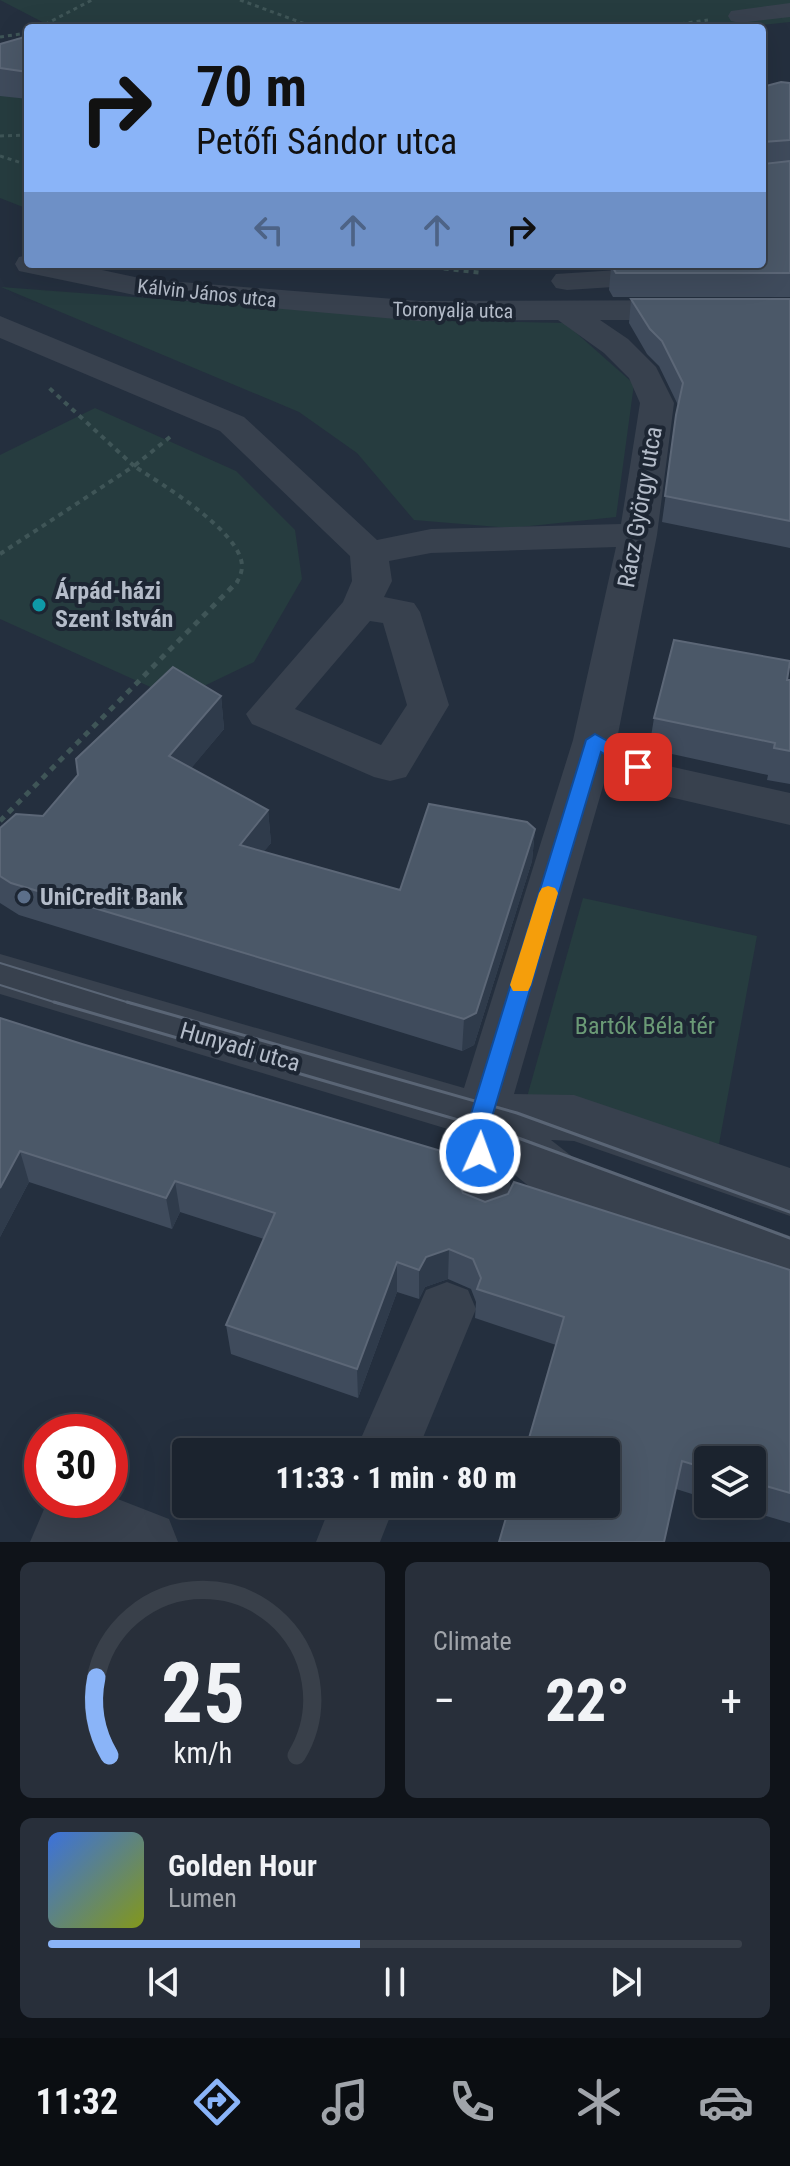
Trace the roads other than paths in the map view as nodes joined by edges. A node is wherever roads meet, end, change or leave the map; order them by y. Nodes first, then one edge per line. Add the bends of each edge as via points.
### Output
1 (790, 10) edge
2 (740, 16) road end
3 (0, 255) edge
4 (24, 262) edge
5 (48, 268) edge
6 (618, 279) edge
7 (568, 286) edge
8 (291, 302) joint
9 (790, 310) edge
10 (2, 326) edge
11 (638, 535) junction
12 (369, 553) junction
13 (360, 607) dead end
14 (595, 740) junction
15 (790, 809) edge
16 (0, 974) edge
17 (481, 1116) junction
18 (790, 1192) edge
19 (484, 1205) edge
20 (790, 1262) edge
21 (447, 1309) dead end
22 (392, 1438) edge
23 (62, 1542) edge
24 (146, 1542) edge

1 - 2 street
3 - 4 street, Kálvin János utca
5 - 8 street, Kálvin János utca via 144,288
6 - 7 street
7 - 8 street, Toronyalja utca via 419,311
7 - 9 street via 663,308
7 - 11 street, Rácz György utca via 644,374 657,403
10 - 12 street via 232,424
11 - 12 street via 431,541
11 - 14 street, Rácz György utca
12 - 13 street via 372,581
14 - 15 street via 660,780
14 - 17 street, Rácz György utca
16 - 17 street, Hunyadi utca
17 - 18 street, Hunyadi utca via 574,1118
17 - 19 street, Rácz György utca
17 - 20 street, Hunyadi utca via 555,1175
21 - 22 street
23 - 24 street via 75,1514

